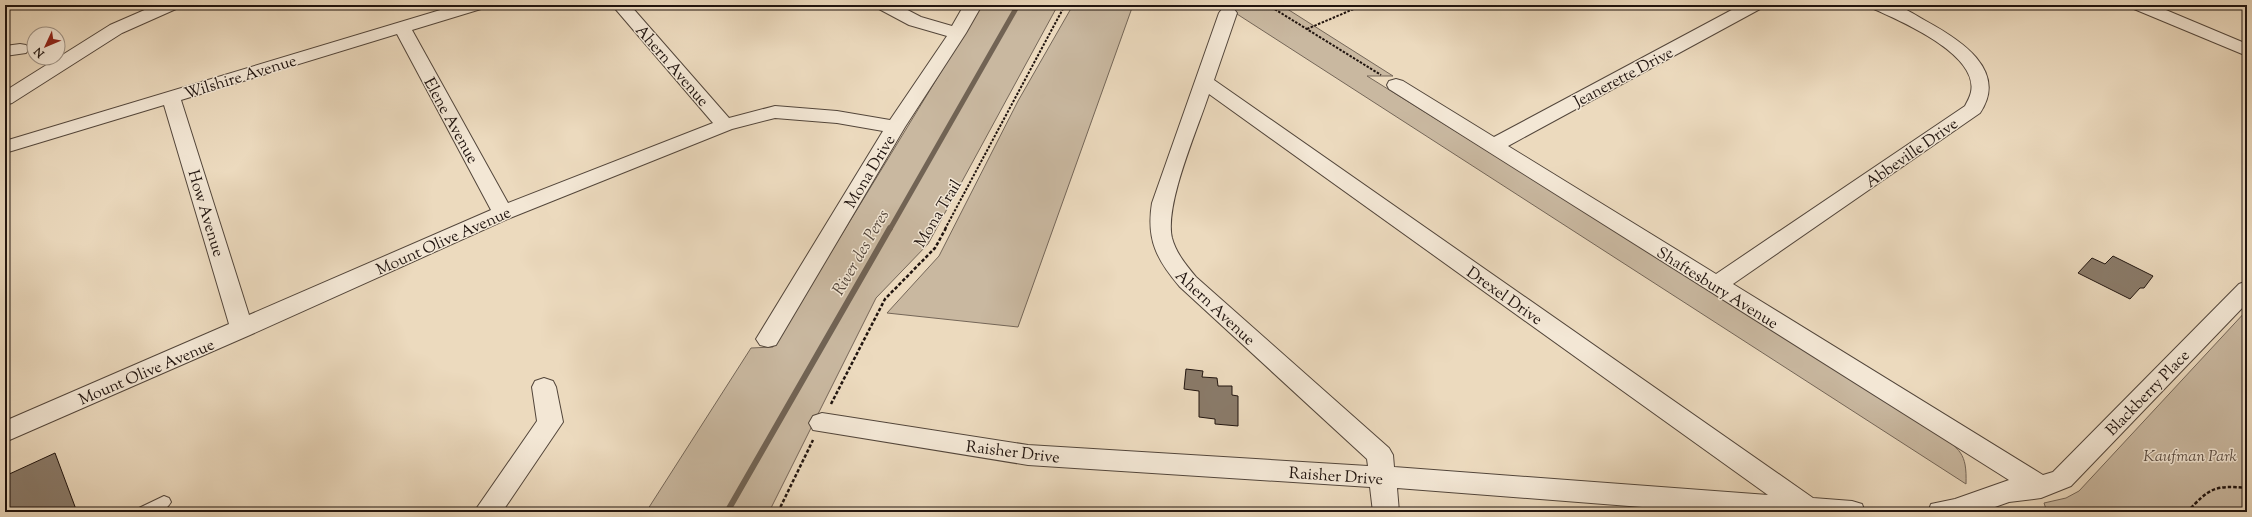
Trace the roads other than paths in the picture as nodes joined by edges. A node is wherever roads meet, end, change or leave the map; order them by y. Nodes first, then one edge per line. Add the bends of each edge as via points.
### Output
1 (170, 5) edge
2 (474, 5) edge
3 (621, 5) edge
4 (885, 5) edge
5 (973, 5) edge
6 (1754, 5) edge
7 (1880, 5) edge
8 (2140, 5) edge
9 (1228, 13) dead end
10 (402, 27) junction
11 (958, 33) junction
12 (2247, 51) edge
13 (1204, 81) junction
14 (1396, 85) road end
15 (171, 97) junction
16 (5, 99) edge
17 (725, 125) junction
18 (895, 127) junction
19 (1493, 146) junction
20 (5, 147) edge
21 (503, 213) junction
22 (1716, 286) junction
23 (2247, 289) edge
24 (242, 329) junction
25 (768, 339) dead end
26 (544, 387) dead end
27 (822, 423) road end
28 (5, 432) edge
29 (1384, 478) junction
30 (2041, 487) junction
31 (164, 502) dead end
32 (1807, 508) junction
33 (144, 512) edge
34 (487, 512) edge
35 (1386, 512) edge
36 (1852, 512) edge
37 (1941, 512) edge

1 - 16 street via 116,29
2 - 10 street, Wilshire Avenue
3 - 17 street, Ahern Avenue
4 - 11 street via 915,21
5 - 11 street, Mona Drive
6 - 19 street, Jeanerette Drive
7 - 22 street, Abbeville Drive via 1955,46 1975,68 1980,78 1980,99 1973,109
8 - 12 street
9 - 13 street, Ahern Avenue
10 - 15 street, Wilshire Avenue
10 - 21 street, Elene Avenue
11 - 18 street, Mona Drive
13 - 29 street, Ahern Avenue via 1162,203 1159,218 1161,241 1172,264 1188,282 1380,455
13 - 32 street, Drexel Drive
14 - 19 street, Shaftesbury Avenue
15 - 20 street, Wilshire Avenue
15 - 24 street, How Avenue
17 - 18 street, Mount Olive Avenue via 775,112 838,117
17 - 21 street, Mount Olive Avenue
18 - 25 street, Mona Drive
19 - 22 street, Shaftesbury Avenue
21 - 24 street, Mount Olive Avenue
22 - 30 street, Shaftesbury Avenue
23 - 30 street, Blackberry Place via 2062,479
24 - 28 street, Mount Olive Avenue
26 - 34 street via 550,422
27 - 29 street, Raisher Drive via 1028,455
29 - 32 street, Raisher Drive
29 - 35 street, Ahern Avenue
30 - 37 street via 2007,491 1956,510
31 - 33 lane
32 - 36 street, Raisher Drive

